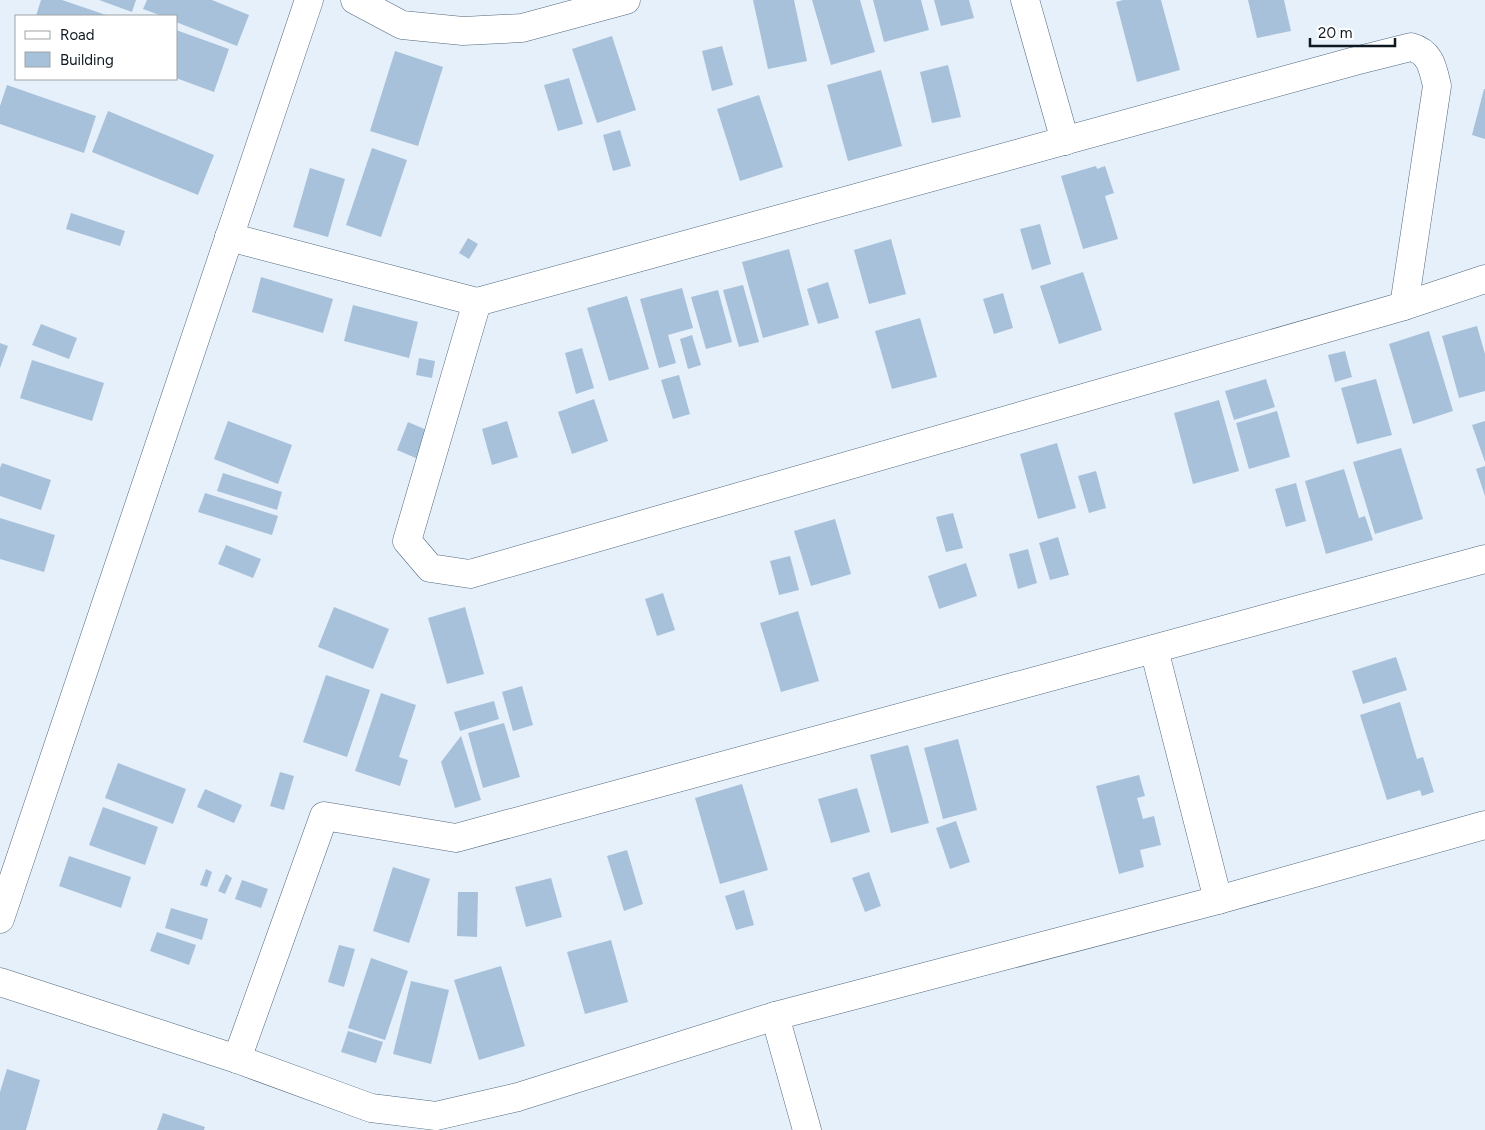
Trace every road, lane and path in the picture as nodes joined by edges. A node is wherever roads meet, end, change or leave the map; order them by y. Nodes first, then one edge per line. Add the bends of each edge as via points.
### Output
1 (309, 0) edge
2 (355, 0) edge
3 (626, 0) edge
4 (1025, 0) edge
5 (1065, 141) junction
6 (229, 237) junction
7 (1485, 280) edge
8 (477, 302) junction
9 (1404, 306) junction
10 (1485, 559) edge
11 (1154, 649) junction
12 (1485, 825) edge
13 (1218, 900) junction
14 (0, 919) edge
15 (0, 982) edge
16 (775, 1016) junction
17 (237, 1059) junction
18 (807, 1130) edge

1 - 6 street
2 - 3 street via 402,26 463,31 522,28
4 - 5 street
5 - 8 street
5 - 9 street via 1356,61 1411,47 1419,49 1432,64 1437,86
6 - 8 street
6 - 14 street
7 - 9 street
8 - 9 street via 407,541 430,568 470,574
10 - 11 street
11 - 13 street
11 - 17 street via 456,838 324,816
12 - 13 street
13 - 16 street
15 - 17 street
16 - 17 street via 518,1097 436,1116 371,1108
16 - 18 street

